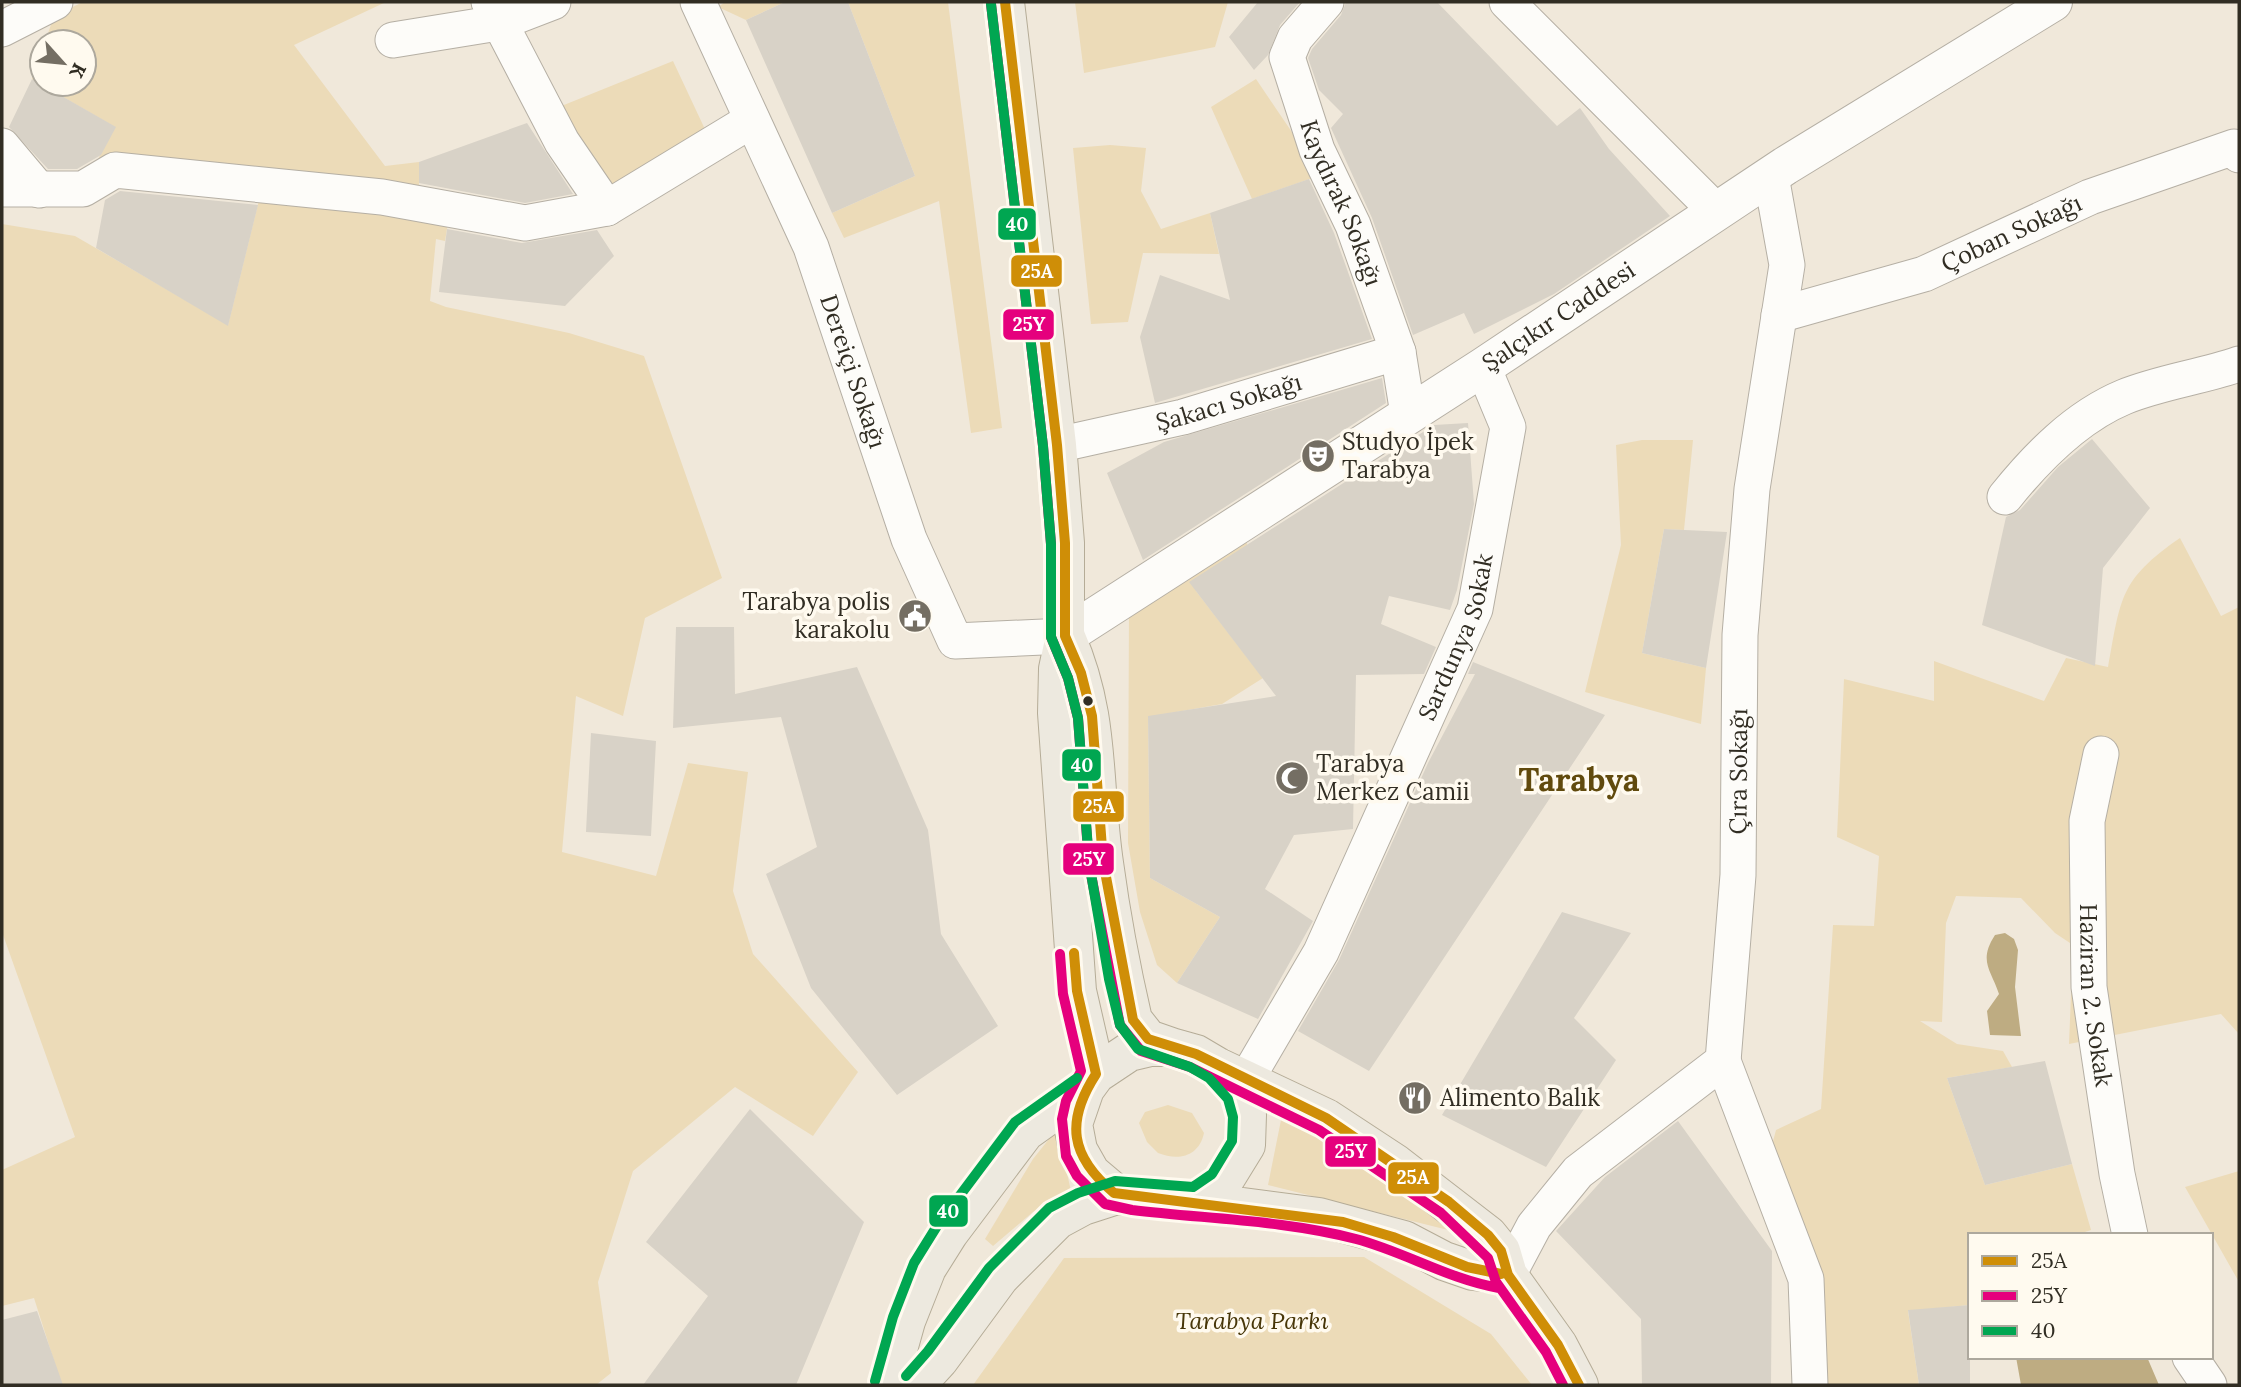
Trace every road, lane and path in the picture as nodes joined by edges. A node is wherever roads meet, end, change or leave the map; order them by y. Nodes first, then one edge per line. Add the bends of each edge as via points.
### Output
1 (55, 2) edge
2 (554, 2) edge
3 (698, 2) edge
4 (1005, 2) edge
5 (1326, 2) edge
6 (1507, 2) edge
7 (2053, 2) edge
8 (494, 12) edge
9 (2, 29) edge
10 (393, 40) dead end
11 (752, 120) junction
12 (2, 146) edge
13 (2239, 155) edge
14 (1771, 176) junction
15 (2, 189) edge
16 (39, 190) junction
17 (607, 208) junction
18 (1716, 211) junction
19 (1779, 315) junction
20 (1398, 352) junction
21 (2239, 364) edge
22 (1483, 367) junction
23 (1408, 414) junction
24 (1057, 445) junction
25 (2005, 497) dead end
26 (1065, 636) junction
27 (2101, 754) dead end
28 (1171, 1046) junction
29 (1723, 1061) junction
30 (1232, 1074) junction
31 (1090, 1082) junction
32 (1116, 1195) junction
33 (1197, 1201) junction
34 (2130, 1233) edge
35 (1508, 1275) junction
36 (2191, 1359) edge
37 (888, 1385) edge
38 (916, 1385) edge
39 (1579, 1385) edge
40 (1810, 1385) edge
41 (2208, 1385) edge

1 - 9 street
2 - 8 street
3 - 11 street, Dereiçi Sokağı
4 - 24 main road
5 - 20 street, Kaydırak Sokağı via 1294,38 1287,57 1317,150 1353,225
6 - 18 street
7 - 14 main road, Şalçıkır Caddesi
8 - 10 street
8 - 17 street via 562,142
11 - 17 street
11 - 26 street, Dereiçi Sokağı via 811,247 909,539 955,640
12 - 16 street
13 - 19 street, Çoban Sokağı via 2234,147 2181,165 2090,197 1924,274
14 - 18 main road, Şalçıkır Caddesi
14 - 19 street, Çıra Sokağı via 1787,265
15 - 16 street
16 - 17 street via 83,189 115,170 382,197 525,223
18 - 22 main road, Şalçıkır Caddesi
19 - 29 street, Çıra Sokağı via 1752,489 1740,635 1738,875
20 - 23 street, Kaydırak Sokağı
20 - 24 street, Şakacı Sokağı via 1183,417
21 - 25 street via 2124,397 2067,432
22 - 23 main road, Şalçıkır Caddesi
22 - 30 street, Sardunya Sokak via 1508,427 1475,609 1321,952
23 - 26 main road, Şalçıkır Caddesi
24 - 26 main road via 1065,543
26 - 28 main road via 1092,716 1103,861 1133,1020 1148,1039
26 - 31 main road via 1058,669 1057,713 1077,992
27 - 34 street, Haziran 2. Sokak via 2087,821 2089,987
28 - 30 main road
28 - 31 main road via 1129,1052
29 - 35 street via 1578,1172 1534,1226
29 - 40 street via 1806,1279
30 - 33 main road via 1247,1115 1246,1145 1222,1184
30 - 35 main road via 1326,1118 1449,1202 1501,1251
31 - 32 main road via 1073,1124 1078,1150 1091,1173
31 - 37 main road via 1025,1132 948,1233 918,1289
32 - 33 main road
32 - 38 main road via 1083,1206 1048,1228 1000,1277
33 - 35 main road via 1372,1229 1444,1261
35 - 39 main road via 1558,1345
36 - 41 street

